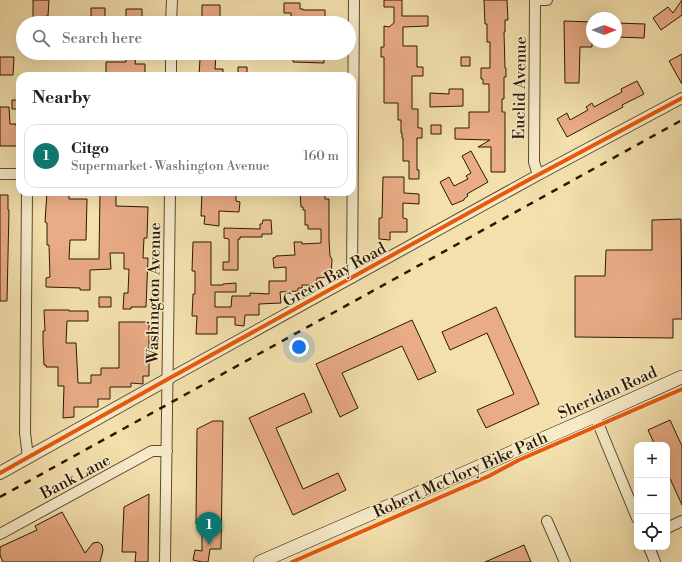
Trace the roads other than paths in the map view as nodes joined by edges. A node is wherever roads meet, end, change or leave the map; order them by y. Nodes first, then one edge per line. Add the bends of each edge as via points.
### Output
1 (172, 0) edge
2 (354, 0) edge
3 (535, 0) edge
4 (547, 0) edge
5 (171, 16) edge
6 (354, 16) edge
7 (171, 60) edge
8 (354, 60) edge
9 (171, 72) edge
10 (353, 72) edge
11 (682, 98) edge
12 (0, 174) edge
13 (16, 174) edge
14 (538, 175) junction
15 (27, 196) edge
16 (170, 196) edge
17 (353, 196) edge
18 (352, 278) junction
19 (682, 377) edge
20 (168, 379) junction
21 (595, 416) junction
22 (167, 451) junction
23 (28, 457) junction
24 (0, 473) edge
25 (635, 514) edge
26 (548, 521) dead end
27 (682, 522) edge
28 (670, 527) edge
29 (0, 534) edge
30 (650, 550) edge
31 (656, 550) edge
32 (165, 562) edge
33 (260, 562) edge
34 (565, 562) edge
35 (656, 562) edge

1 - 5 street
2 - 6 street
3 - 4 street
3 - 14 street, Euclid Avenue via 534,162
7 - 9 street
8 - 10 street
11 - 14 street, Green Bay Road
12 - 13 street
14 - 18 street, Green Bay Road
15 - 23 street via 25,433
16 - 20 street, Washington Avenue
17 - 18 street
18 - 20 street, Green Bay Road
19 - 21 main road, Sheridan Road
20 - 22 street, Washington Avenue
20 - 23 street, Green Bay Road
21 - 25 street
21 - 33 main road, Sheridan Road
22 - 29 street, Bank Lane via 154,451
22 - 32 street, Washington Avenue
23 - 24 street, Green Bay Road
26 - 34 street
27 - 28 street
30 - 35 street
31 - 35 street

